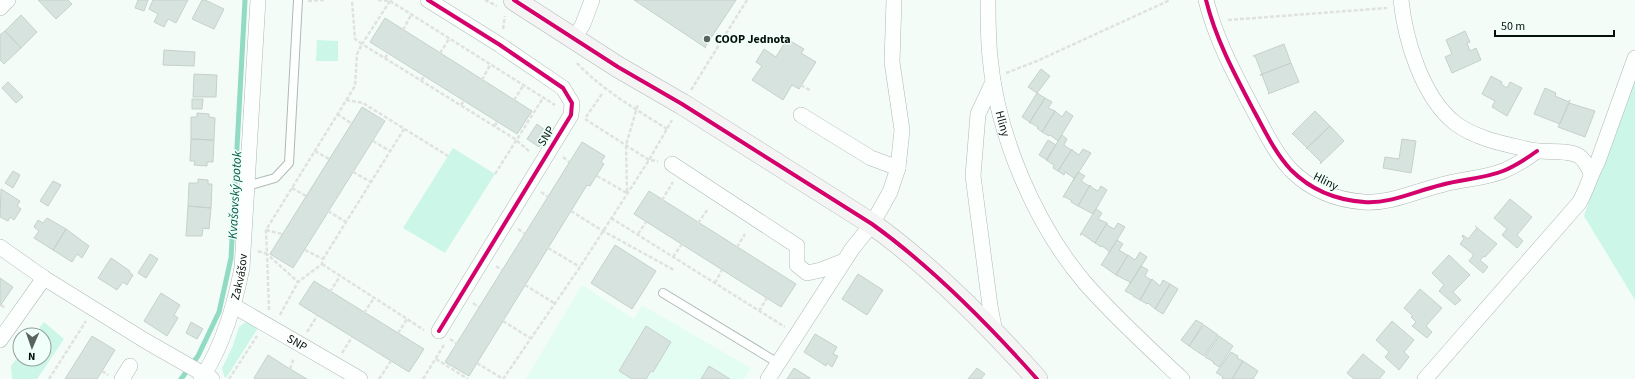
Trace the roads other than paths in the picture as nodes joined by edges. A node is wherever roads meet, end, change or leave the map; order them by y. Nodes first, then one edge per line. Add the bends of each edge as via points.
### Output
1 (8, 0) edge
2 (258, 0) edge
3 (298, 0) edge
4 (428, 0) edge
5 (514, 0) edge
6 (592, 0) edge
7 (894, 0) edge
8 (988, 0) edge
9 (1206, 0) edge
10 (1402, 4) edge
11 (0, 8) edge
12 (574, 39) junction
13 (1635, 58) edge
14 (994, 82) junction
15 (801, 115) dead end
16 (1537, 151) junction
17 (676, 167) road end
18 (898, 168) junction
19 (1591, 173) junction
20 (247, 186) junction
21 (872, 224) junction
22 (0, 247) edge
23 (844, 261) junction
24 (44, 278) junction
25 (663, 294) dead end
26 (234, 306) junction
27 (995, 332) junction
28 (442, 335) road end
29 (0, 340) edge
30 (778, 363) junction
31 (130, 366) dead end
32 (200, 373) edge
33 (122, 379) edge
34 (360, 379) edge
35 (768, 379) edge
36 (1037, 379) edge
37 (1182, 379) edge
38 (1425, 379) edge

1 - 11 street
2 - 20 street, Zakvášov
3 - 20 lane via 289,163 275,178
4 - 28 street, SNP via 563,88 572,103 576,120 541,162
5 - 12 main road
6 - 12 street
7 - 18 street via 892,62 902,130
8 - 14 street, Hliny via 990,58
9 - 16 street, Hliny via 1224,52 1273,146 1291,169 1322,193 1356,201 1383,201 1442,184 1502,171
10 - 16 street via 1412,53 1425,86 1442,110 1455,123 1485,138
12 - 21 main road via 618,67 686,98
13 - 19 street via 1598,161
14 - 27 street via 978,114 973,176
14 - 37 street, Hliny via 1005,133 1022,178 1040,217 1058,246 1084,282 1110,310
15 - 18 street via 872,158
16 - 19 street via 1578,155 1588,165
17 - 23 street via 798,246 797,265 807,272 821,270
18 - 21 street via 890,192
19 - 38 street via 1579,203
20 - 26 street, Zakvášov via 242,268
21 - 23 street
21 - 27 main road via 901,245
22 - 24 street, Zakvášov
23 - 30 street
24 - 29 street
24 - 32 street, Zakvášov
25 - 30 lane
26 - 32 street, Zakvášov via 222,338
26 - 34 street, SNP
27 - 36 main road
30 - 35 street
31 - 33 street

